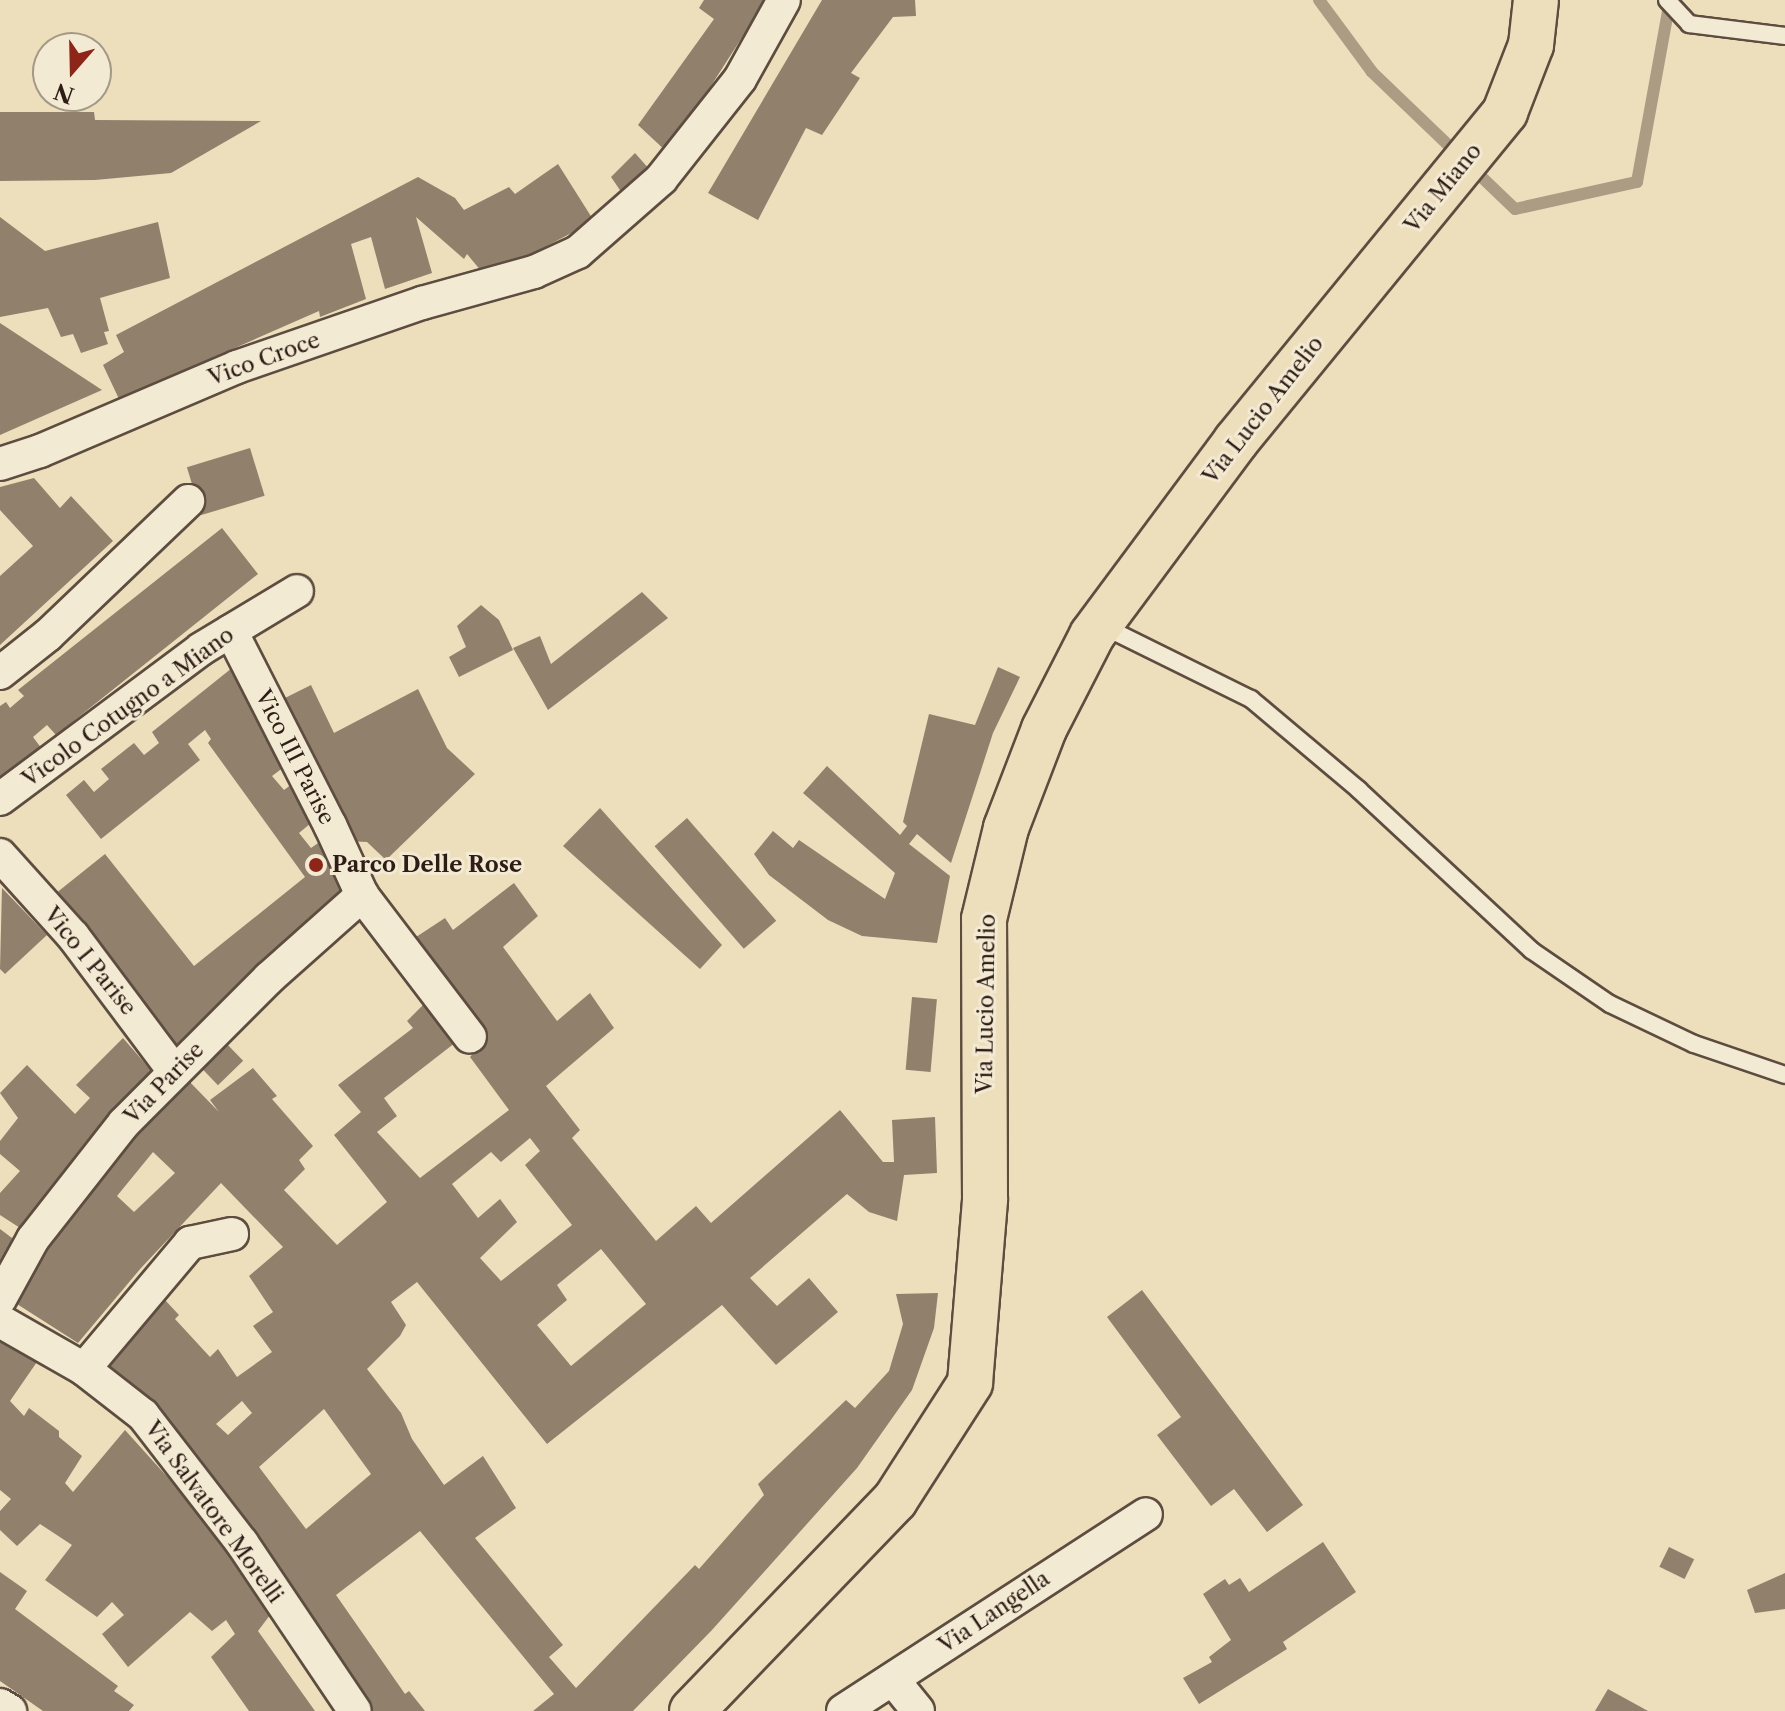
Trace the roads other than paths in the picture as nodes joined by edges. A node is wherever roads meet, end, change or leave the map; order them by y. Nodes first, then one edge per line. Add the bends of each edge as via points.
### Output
1 (784, 0) edge
2 (1536, 0) edge
3 (1667, 0) edge
4 (1785, 36) edge
5 (1380, 264) joint
6 (0, 464) edge
7 (188, 501) dead end
8 (297, 591) dead end
9 (1100, 624) junction
10 (231, 631) junction
11 (0, 673) edge
12 (0, 799) edge
13 (0, 855) edge
14 (362, 895) junction
15 (470, 1037) dead end
16 (174, 1071) junction
17 (1785, 1075) edge
18 (232, 1234) dead end
19 (0, 1299) edge
20 (0, 1321) edge
21 (84, 1369) junction
22 (1146, 1514) dead end
23 (894, 1681) junction
24 (0, 1705) edge
25 (10, 1711) edge
26 (355, 1711) edge
27 (692, 1711) edge
28 (843, 1711) edge
29 (918, 1711) edge

1 - 6 street, Vico Croce via 740,79 661,179 578,252 534,272 422,303 237,367
2 - 5 main road, Via Miano via 1531,45 1505,112
3 - 4 lane via 1689,24
5 - 9 main road, Via Lucio Amelio via 1236,441
7 - 11 street via 48,635
8 - 10 street, Vicolo Cotugno a Miano
9 - 17 lane via 1251,699 1359,790 1531,950 1610,1004 1694,1044
9 - 27 main road, Via Lucio Amelio via 1044,729 1006,828 984,919 985,1199 970,1383 895,1500
10 - 12 street, Vicolo Cotugno a Miano
10 - 14 street, Vico III Parise
13 - 16 street, Vico I Parise via 73,936
14 - 15 street, Vico III Parise
14 - 16 street, Via Parise
16 - 19 street, Via Parise via 124,1123 33,1239
18 - 21 street via 190,1243
20 - 21 street, Via Salvatore Morelli
21 - 26 street, Via Salvatore Morelli via 143,1415 242,1543
22 - 23 street, Via Langella
23 - 28 street, Via Langella
23 - 29 street
24 - 25 street

